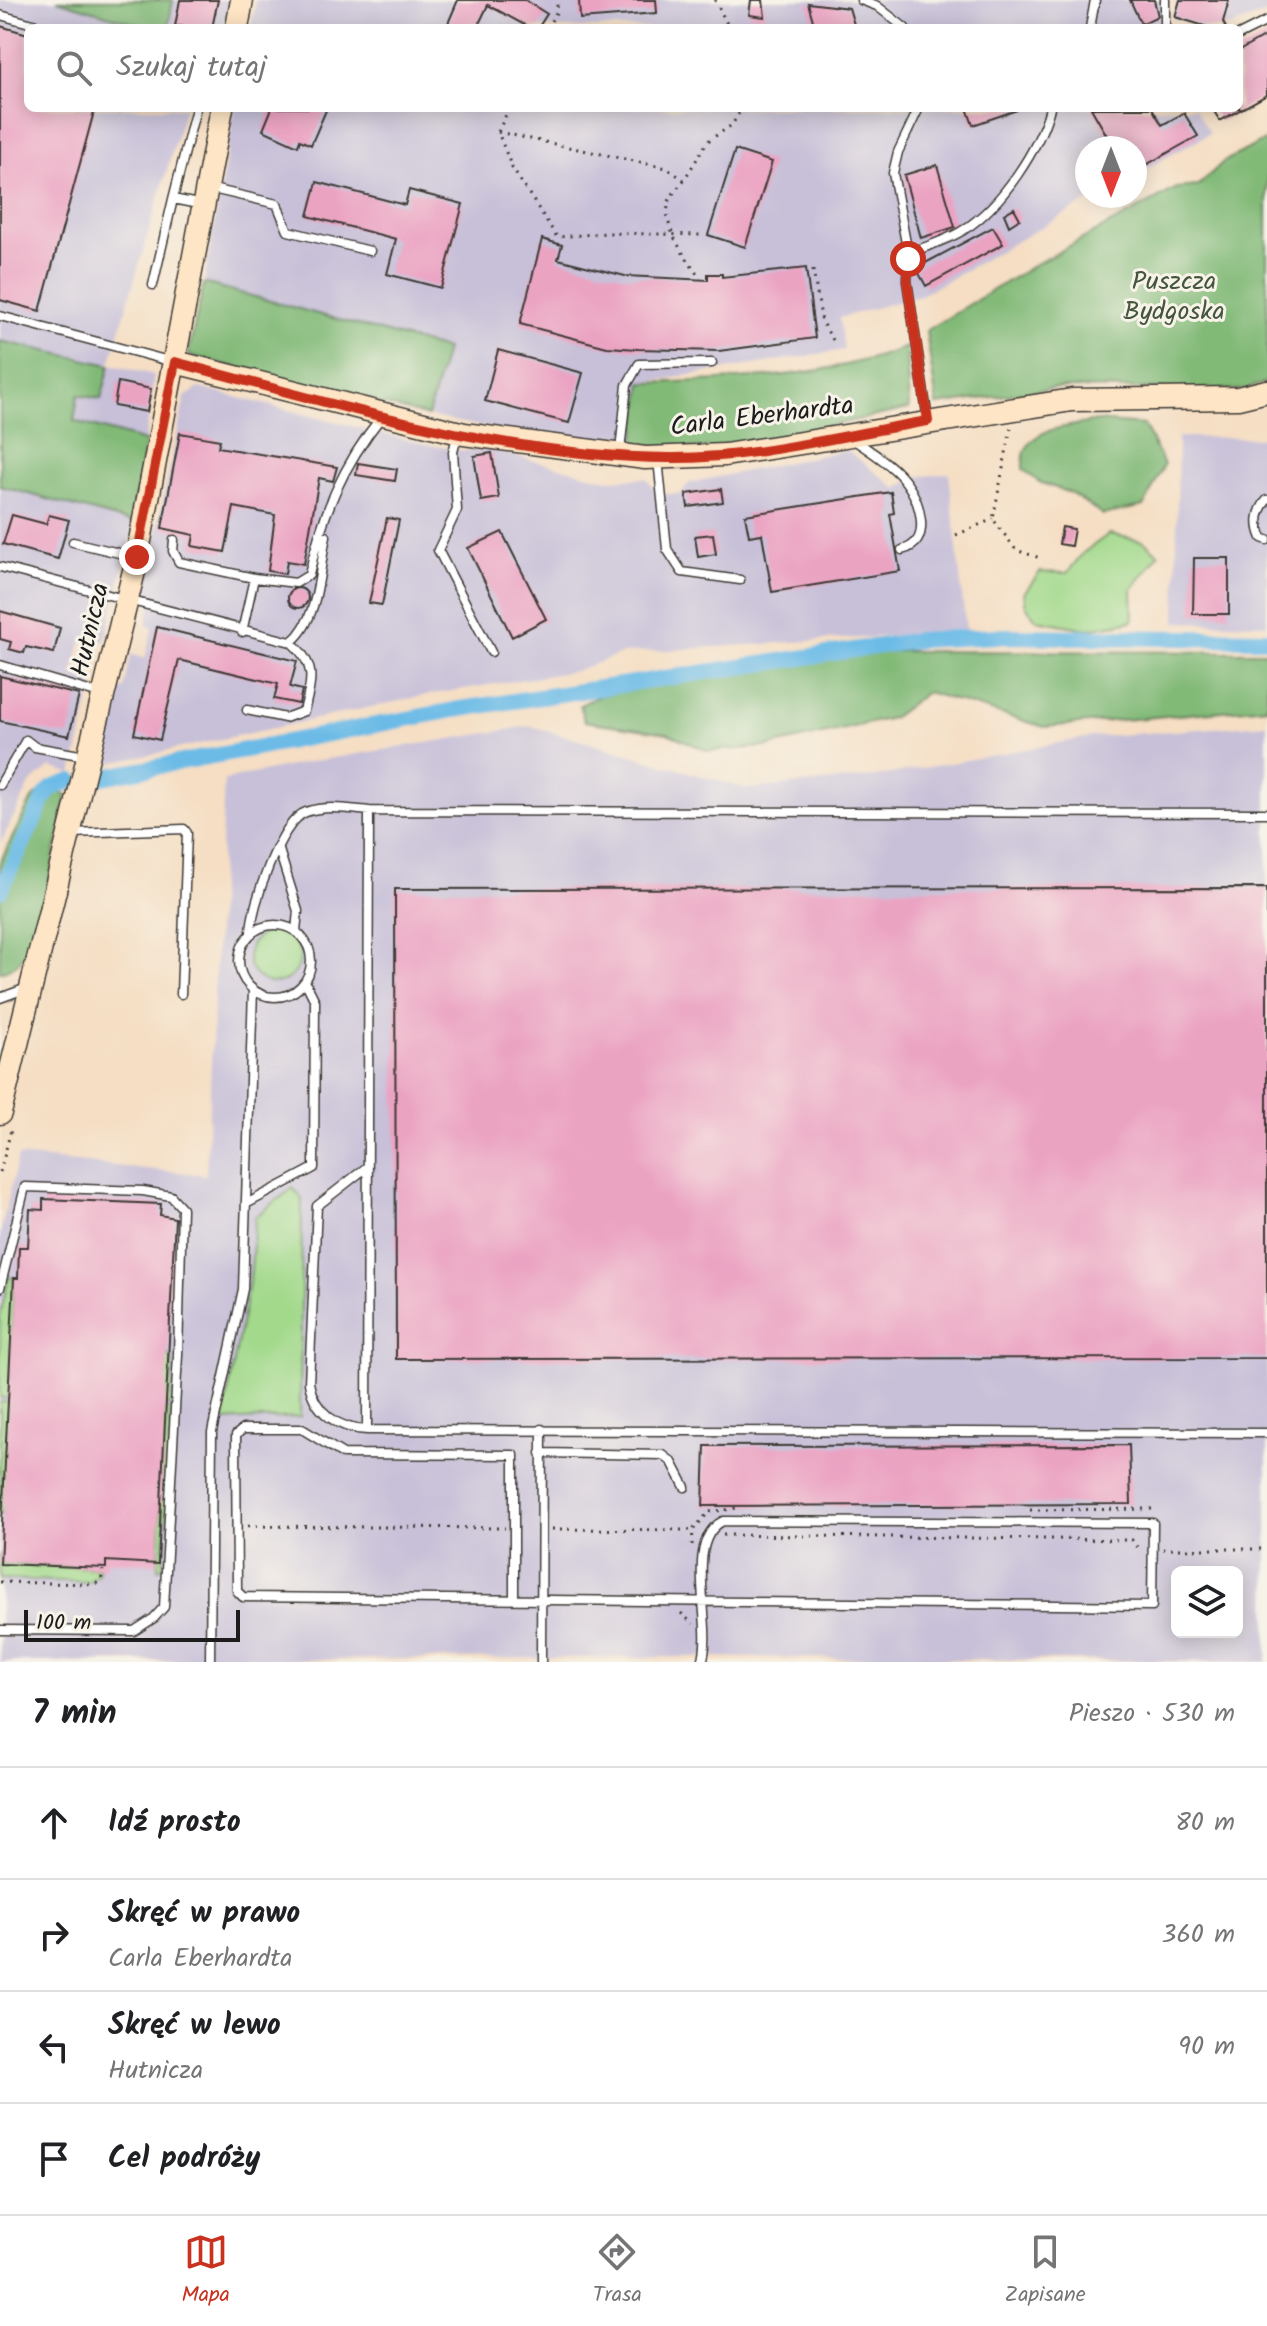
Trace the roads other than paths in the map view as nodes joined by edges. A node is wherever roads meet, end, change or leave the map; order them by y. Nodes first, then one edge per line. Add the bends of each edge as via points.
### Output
1 (242, 0) edge
2 (861, 0) edge
3 (1095, 0) edge
4 (1165, 0) edge
5 (0, 15) edge
6 (1267, 21) edge
7 (33, 24) edge
8 (238, 24) edge
9 (900, 24) edge
10 (1091, 24) edge
11 (1165, 24) edge
12 (1243, 33) edge
13 (195, 112) edge
14 (221, 112) edge
15 (917, 112) edge
16 (1049, 112) edge
17 (206, 197) junction
18 (173, 199) junction
19 (370, 251) dead end
20 (908, 254) junction
21 (153, 285) dead end
22 (0, 316) edge
23 (175, 362) junction
24 (712, 363) dead end
25 (1267, 391) edge
26 (383, 415) junction
27 (928, 421) junction
28 (458, 432) junction
29 (847, 435) junction
30 (619, 456) junction
31 (658, 458) junction
32 (1267, 500) edge
33 (326, 536) dead end
34 (174, 540) dead end
35 (1267, 540) edge
36 (73, 542) dead end
37 (902, 550) dead end
38 (137, 557) junction
39 (0, 567) edge
40 (254, 578) junction
41 (740, 580) dead end
42 (126, 602) junction
43 (242, 632) junction
44 (291, 642) junction
45 (491, 652) dead end
46 (0, 665) edge
47 (104, 695) junction
48 (247, 710) dead end
49 (90, 757) junction
50 (0, 785) edge
51 (369, 811) junction
52 (1267, 813) edge
53 (70, 833) junction
54 (279, 850) junction
55 (296, 931) junction
56 (251, 933) junction
57 (305, 981) junction
58 (32, 987) junction
59 (253, 990) junction
60 (181, 994) dead end
61 (0, 998) edge
62 (0, 1113) edge
63 (367, 1167) junction
64 (248, 1203) junction
65 (0, 1288) edge
66 (542, 1429) junction
67 (367, 1430) junction
68 (1267, 1433) edge
69 (541, 1453) junction
70 (685, 1487) dead end
71 (514, 1598) junction
72 (539, 1599) junction
73 (703, 1601) junction
74 (0, 1630) edge
75 (210, 1662) edge
76 (541, 1662) edge
77 (702, 1662) edge

1 - 8 street
2 - 9 lane
3 - 10 lane
4 - 11 lane
5 - 7 lane
6 - 12 lane
13 - 18 lane
14 - 17 street, Hutnicza
15 - 20 lane via 893,173
16 - 20 lane via 1035,150 989,207 965,229
17 - 18 lane
17 - 19 lane via 277,204 288,231
17 - 23 street, Hutnicza
18 - 21 lane
20 - 27 lane via 907,281
22 - 23 lane
23 - 26 street, Carla Eberhardta
23 - 38 street, Hutnicza
24 - 30 lane via 639,364 627,385
25 - 27 street, Carla Eberhardta via 1238,398 1072,400
26 - 28 street, Carla Eberhardta
26 - 40 lane via 356,452 319,524 309,575 296,583
27 - 29 street, Carla Eberhardta
28 - 30 street, Carla Eberhardta
28 - 45 lane via 453,452 457,510 438,550
29 - 31 street, Carla Eberhardta via 725,455
29 - 37 lane via 887,462 913,491 920,538
30 - 31 street, Carla Eberhardta
31 - 41 lane via 667,549 682,572
32 - 35 lane via 1258,521
33 - 44 lane via 309,619
34 - 40 lane via 179,562
36 - 38 lane
38 - 42 street, Hutnicza
39 - 42 lane
40 - 43 lane
42 - 43 lane
42 - 47 street, Hutnicza
43 - 44 lane
44 - 48 lane via 311,666 304,711 285,718
46 - 47 lane
47 - 49 street, Hutnicza
49 - 50 lane via 35,747 26,740
49 - 53 street, Hutnicza
51 - 52 lane
51 - 54 lane via 324,808 303,813
51 - 63 lane
53 - 58 street, Hutnicza
53 - 60 lane via 187,833
54 - 55 lane via 298,911
54 - 56 lane via 251,912
55 - 56 lane via 273,924
55 - 57 lane via 310,951 312,964
56 - 59 lane via 238,965
57 - 59 lane via 280,997
57 - 64 lane via 315,1001 314,1168
58 - 61 lane
58 - 62 street, Hutnicza
59 - 64 lane
63 - 67 lane
63 - 67 lane via 317,1206 309,1383 312,1400 323,1413 352,1429
64 - 75 lane via 243,1289 212,1432
65 - 74 lane via 25,1187 143,1191 171,1196 182,1208 164,1607 134,1631
66 - 67 lane
66 - 68 lane
66 - 69 lane
69 - 70 lane via 663,1455
69 - 72 lane
71 - 71 lane via 243,1597 237,1591 236,1435 243,1429 302,1429 343,1454 514,1455
71 - 72 lane
72 - 73 lane
72 - 76 lane
73 - 73 lane via 707,1532 723,1521 1153,1523 1152,1606
73 - 77 lane

